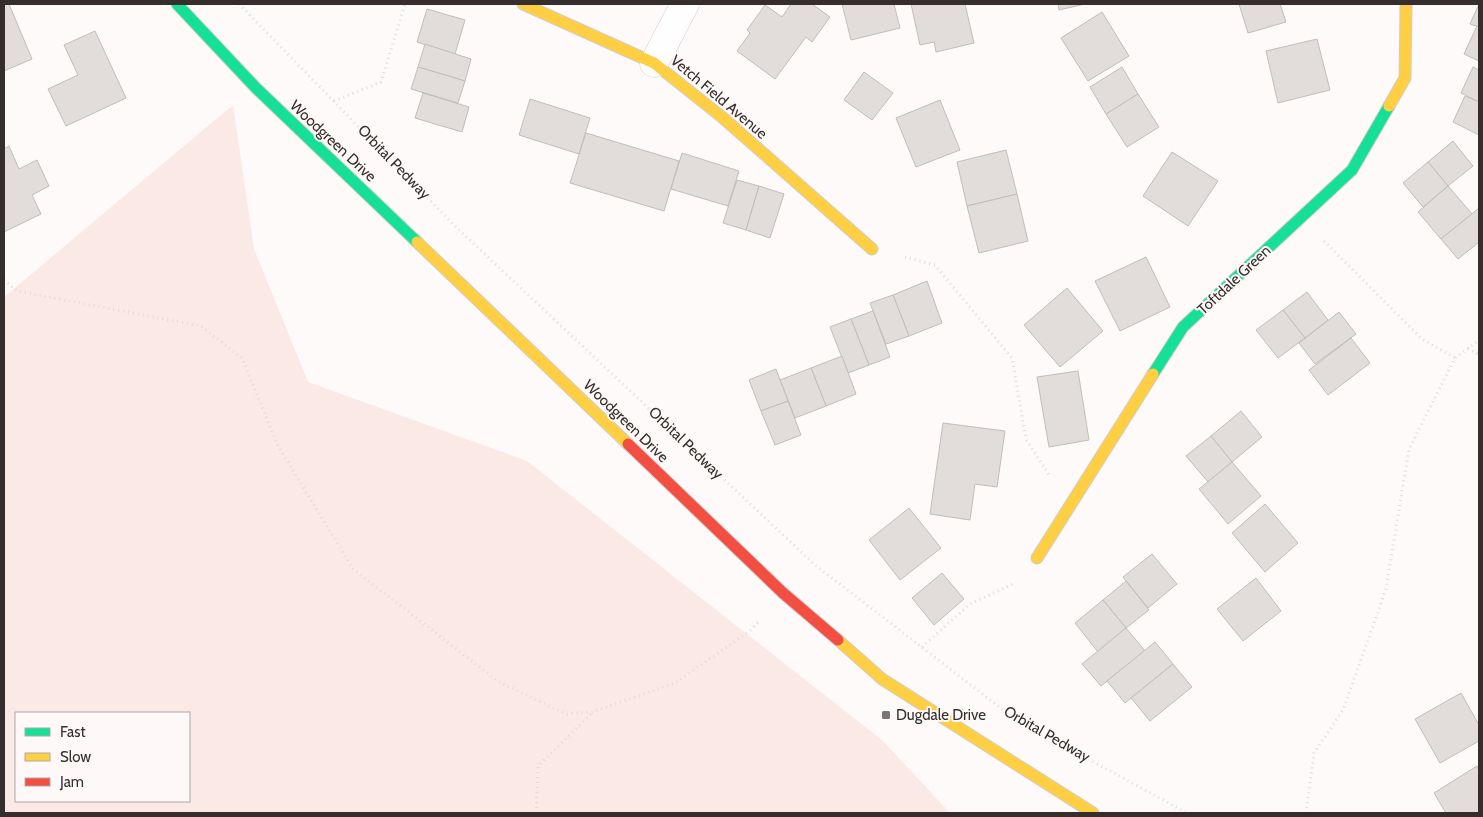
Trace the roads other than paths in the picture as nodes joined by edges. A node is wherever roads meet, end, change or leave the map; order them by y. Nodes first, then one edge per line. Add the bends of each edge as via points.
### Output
1 (177, 4) edge
2 (523, 4) edge
3 (685, 4) edge
4 (1406, 4) edge
5 (654, 63) junction
6 (872, 249) road end
7 (1037, 558) road end
8 (1092, 813) edge

1 - 8 main road, Woodgreen Drive via 256,88 783,593 882,678
2 - 5 main road, Vetch Field Avenue
3 - 5 street
4 - 7 main road, Toftdale Green via 1405,78 1352,170 1183,327
5 - 6 main road, Vetch Field Avenue via 722,117

